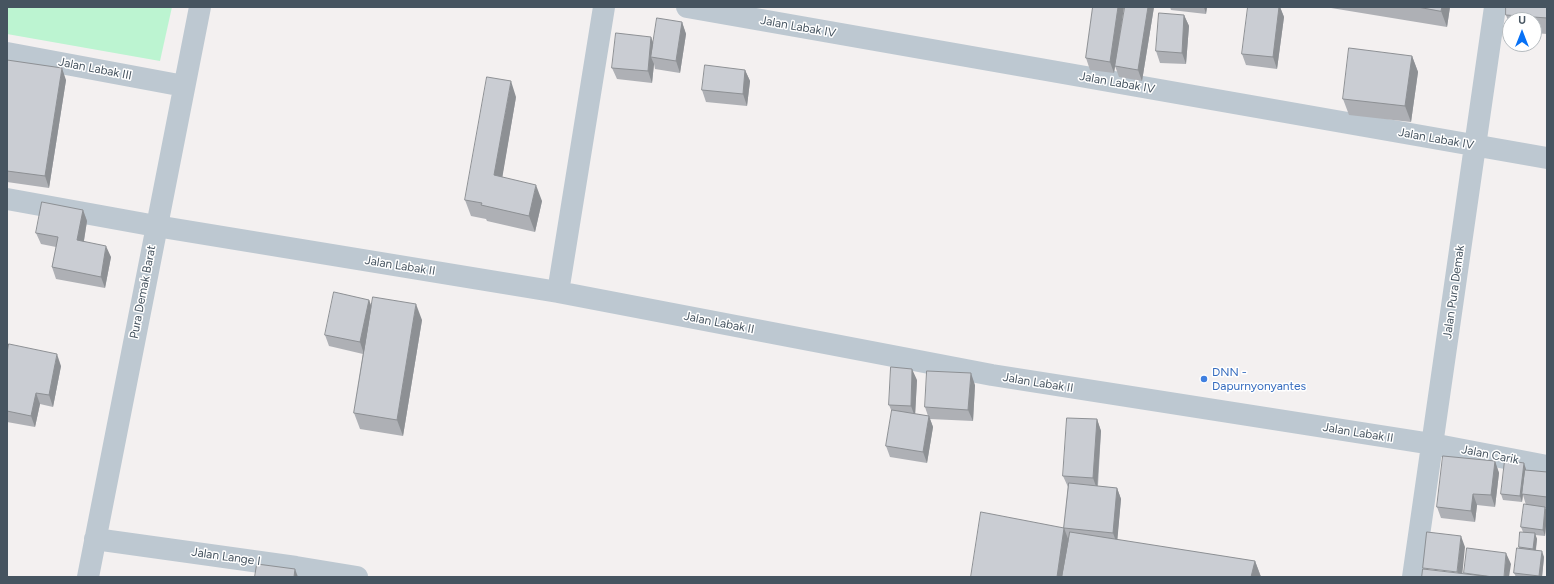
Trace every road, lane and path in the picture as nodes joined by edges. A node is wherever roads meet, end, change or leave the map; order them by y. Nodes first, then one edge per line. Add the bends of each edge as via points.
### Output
1 (200, 7) edge
2 (604, 7) edge
3 (687, 7) edge
4 (1495, 7) edge
5 (7, 53) edge
6 (184, 86) junction
7 (1475, 146) junction
8 (1547, 158) edge
9 (7, 199) edge
10 (156, 226) junction
11 (558, 292) junction
12 (1432, 444) junction
13 (1547, 466) edge
14 (96, 539) junction
15 (88, 577) edge
16 (357, 577) edge
17 (1413, 577) edge

1 - 6 street, Pura Demak Barat
2 - 11 street
3 - 7 street, Jalan Labak IV
4 - 7 street, Jalan Pura Demak
5 - 6 street, Jalan Labak III
6 - 10 street, Pura Demak Barat
7 - 8 street, Jalan Labak IV
7 - 12 street, Jalan Pura Demak
9 - 10 street, Jalan Labak II
10 - 11 street, Jalan Labak II
10 - 14 street, Pura Demak Barat
11 - 12 street, Jalan Labak II via 992,375
12 - 13 street, Jalan Carik
12 - 17 street, Jalan Pura Demak
14 - 15 street, Pura Demak Barat
14 - 16 street, Jalan Lange I

